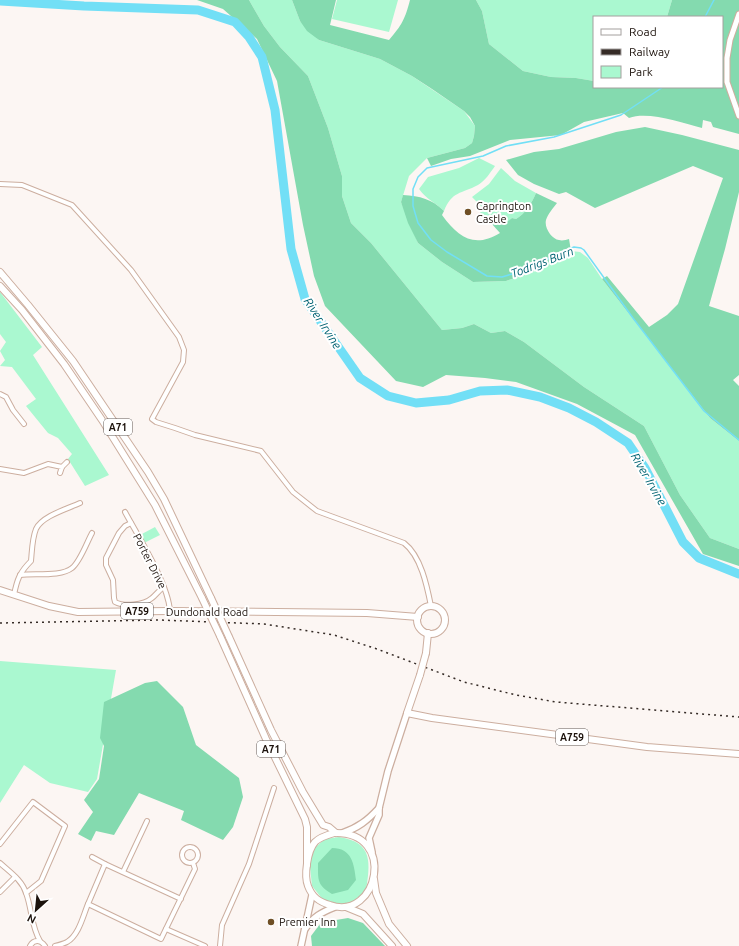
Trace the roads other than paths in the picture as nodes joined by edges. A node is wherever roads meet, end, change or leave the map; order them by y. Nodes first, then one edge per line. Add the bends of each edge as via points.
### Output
1 (739, 14) edge
2 (739, 116) edge
3 (0, 184) edge
4 (0, 272) edge
5 (0, 286) edge
6 (0, 394) edge
7 (24, 424) dead end
8 (68, 462) dead end
9 (62, 467) junction
10 (0, 469) edge
11 (60, 473) dead end
12 (80, 503) dead end
13 (125, 512) dead end
14 (131, 523) junction
15 (92, 533) dead end
16 (20, 575) junction
17 (164, 587) junction
18 (0, 590) edge
19 (14, 594) junction
20 (431, 606) junction
21 (170, 611) junction
22 (418, 617) junction
23 (428, 633) junction
24 (407, 713) junction
25 (739, 754) edge
26 (274, 788) dead end
27 (379, 808) junction
28 (147, 821) dead end
29 (339, 833) junction
30 (0, 844) edge
31 (372, 855) junction
32 (92, 857) dead end
33 (0, 862) edge
34 (193, 863) dead end
35 (105, 864) junction
36 (307, 865) junction
37 (123, 872) junction
38 (15, 877) junction
39 (374, 880) junction
40 (0, 892) edge
41 (26, 893) junction
42 (312, 895) junction
43 (181, 899) junction
44 (88, 904) junction
45 (335, 907) junction
46 (346, 907) junction
47 (34, 929) junction
48 (166, 929) junction
49 (304, 932) junction
50 (68, 941) junction
51 (42, 943) edge
52 (30, 945) edge
53 (56, 946) edge
54 (72, 946) edge
55 (205, 946) edge
56 (220, 946) edge
57 (301, 946) edge
58 (392, 946) edge
59 (407, 946) edge

1 - 2 street via 730,40 727,82
3 - 20 street via 22,185 72,205 131,270 179,337 184,350 183,362 152,419 195,436 261,451 293,492 317,512 404,543 411,548 426,581
4 - 29 main road, A71, bridge via 73,361 148,472 164,499 271,730 303,792 323,825
5 - 36 main road, A71, bridge via 64,364 155,505 202,598 266,739 304,815 307,827
6 - 7 street via 6,397
8 - 9 street
9 - 10 street via 48,464 24,473
9 - 11 street
12 - 16 street via 48,517 36,528 32,561
13 - 14 street, Porter Drive
14 - 17 street, Porter Drive
14 - 17 street via 119,533 106,558 113,580 115,602 120,605 145,602
15 - 16 street via 71,569
16 - 19 street
17 - 21 street, Porter Drive
18 - 19 main road, Dundonald Road / A759
19 - 21 main road, Dundonald Road / A759 via 49,606 78,612
20 - 22 main road via 422,609
20 - 23 main road via 441,610 445,620 441,629
21 - 22 main road, Dundonald Road / A759 via 367,613
22 - 23 main road via 420,628
23 - 24 main road, bridge via 426,653
24 - 25 main road, A759 via 647,747
24 - 27 main road
26 - 56 street via 249,864 222,925
27 - 29 main road via 362,824
27 - 31 main road via 379,816 369,838
28 - 37 street
29 - 31 main road, A71 via 350,834 364,842
29 - 36 main road, A71 via 323,836 314,843
30 - 41 street via 33,802 65,826 41,881
31 - 39 main road
32 - 35 street
33 - 38 street
34 - 43 street via 194,869
35 - 37 street
35 - 44 street
36 - 42 main road, A71 via 307,884
37 - 43 street
38 - 40 street
38 - 41 street
39 - 46 main road via 356,904
39 - 59 main road via 376,893 389,924
41 - 47 street
42 - 45 main road via 321,902
42 - 49 main road
43 - 48 street
44 - 48 street via 161,939
44 - 50 street via 77,930
45 - 46 main road
45 - 49 main road via 320,913
46 - 58 main road via 363,914
47 - 51 street
47 - 52 street
48 - 55 street
49 - 57 main road
50 - 53 street
50 - 54 street
51 - 52 street via 34,942
51 - 53 street

